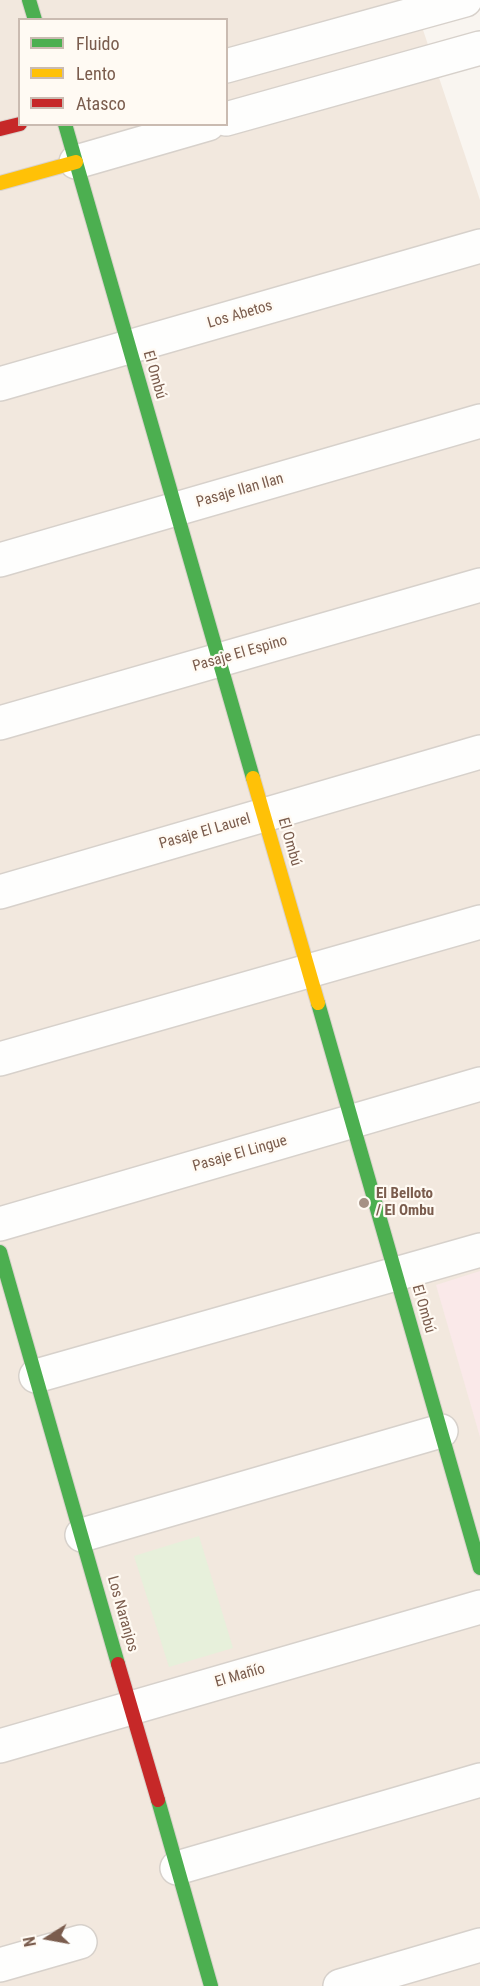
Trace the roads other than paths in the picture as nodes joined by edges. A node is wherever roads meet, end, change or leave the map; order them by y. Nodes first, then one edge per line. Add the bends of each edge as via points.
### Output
1 (29, 0) edge
2 (459, 1) edge
3 (34, 18) edge
4 (478, 57) edge
5 (228, 65) edge
6 (228, 119) edge
7 (18, 124) edge
8 (66, 126) edge
9 (201, 126) edge
10 (0, 129) edge
11 (76, 162) junction
12 (0, 183) edge
13 (480, 246) edge
14 (129, 347) junction
15 (0, 384) edge
16 (480, 421) edge
17 (176, 509) junction
18 (0, 560) edge
19 (480, 585) edge
20 (219, 660) junction
21 (0, 723) edge
22 (480, 752) edge
23 (264, 815) junction
24 (0, 892) edge
25 (480, 922) edge
26 (309, 971) junction
27 (0, 1059) edge
28 (480, 1084) edge
29 (352, 1121) junction
30 (0, 1224) edge
31 (480, 1250) edge
32 (0, 1252) edge
33 (396, 1274) junction
34 (36, 1376) junction
35 (441, 1431) junction
36 (82, 1535) junction
37 (480, 1568) edge
38 (480, 1606) edge
39 (132, 1707) junction
40 (0, 1746) edge
41 (480, 1780) edge
42 (177, 1868) junction
43 (80, 1942) dead end
44 (480, 1945) edge
45 (0, 1965) edge
46 (211, 1986) edge
47 (340, 1986) edge

1 - 3 street
2 - 4 street
2 - 5 street
4 - 6 street
7 - 10 street
8 - 11 street, El Ombú
9 - 11 street
11 - 12 street
11 - 14 street, El Ombú
13 - 14 street, Los Abetos
14 - 15 street, Los Abetos
14 - 17 street, El Ombú
16 - 17 street, Pasaje Ilan Ilan
17 - 18 street, Pasaje Ilan Ilan
17 - 20 street, El Ombú
19 - 20 street, Pasaje El Espino
20 - 21 street, Pasaje El Espino
20 - 23 street, El Ombú
22 - 23 street, Pasaje El Laurel
23 - 24 street, Pasaje El Laurel
23 - 26 street, El Ombú
25 - 26 street
26 - 27 street
26 - 29 street, El Ombú
28 - 29 street, Pasaje El Lingue
29 - 30 street, Pasaje El Lingue
29 - 33 street, El Ombú
31 - 33 street
32 - 34 street, Los Naranjos
33 - 34 street
33 - 35 street, El Ombú
34 - 36 street, Los Naranjos
35 - 36 street
35 - 37 street, El Ombú
36 - 39 street, Los Naranjos
38 - 39 street, El Mañío
39 - 40 street, El Mañío
39 - 42 street, Los Naranjos
41 - 42 street
42 - 46 street, Los Naranjos
43 - 45 street
44 - 47 street

